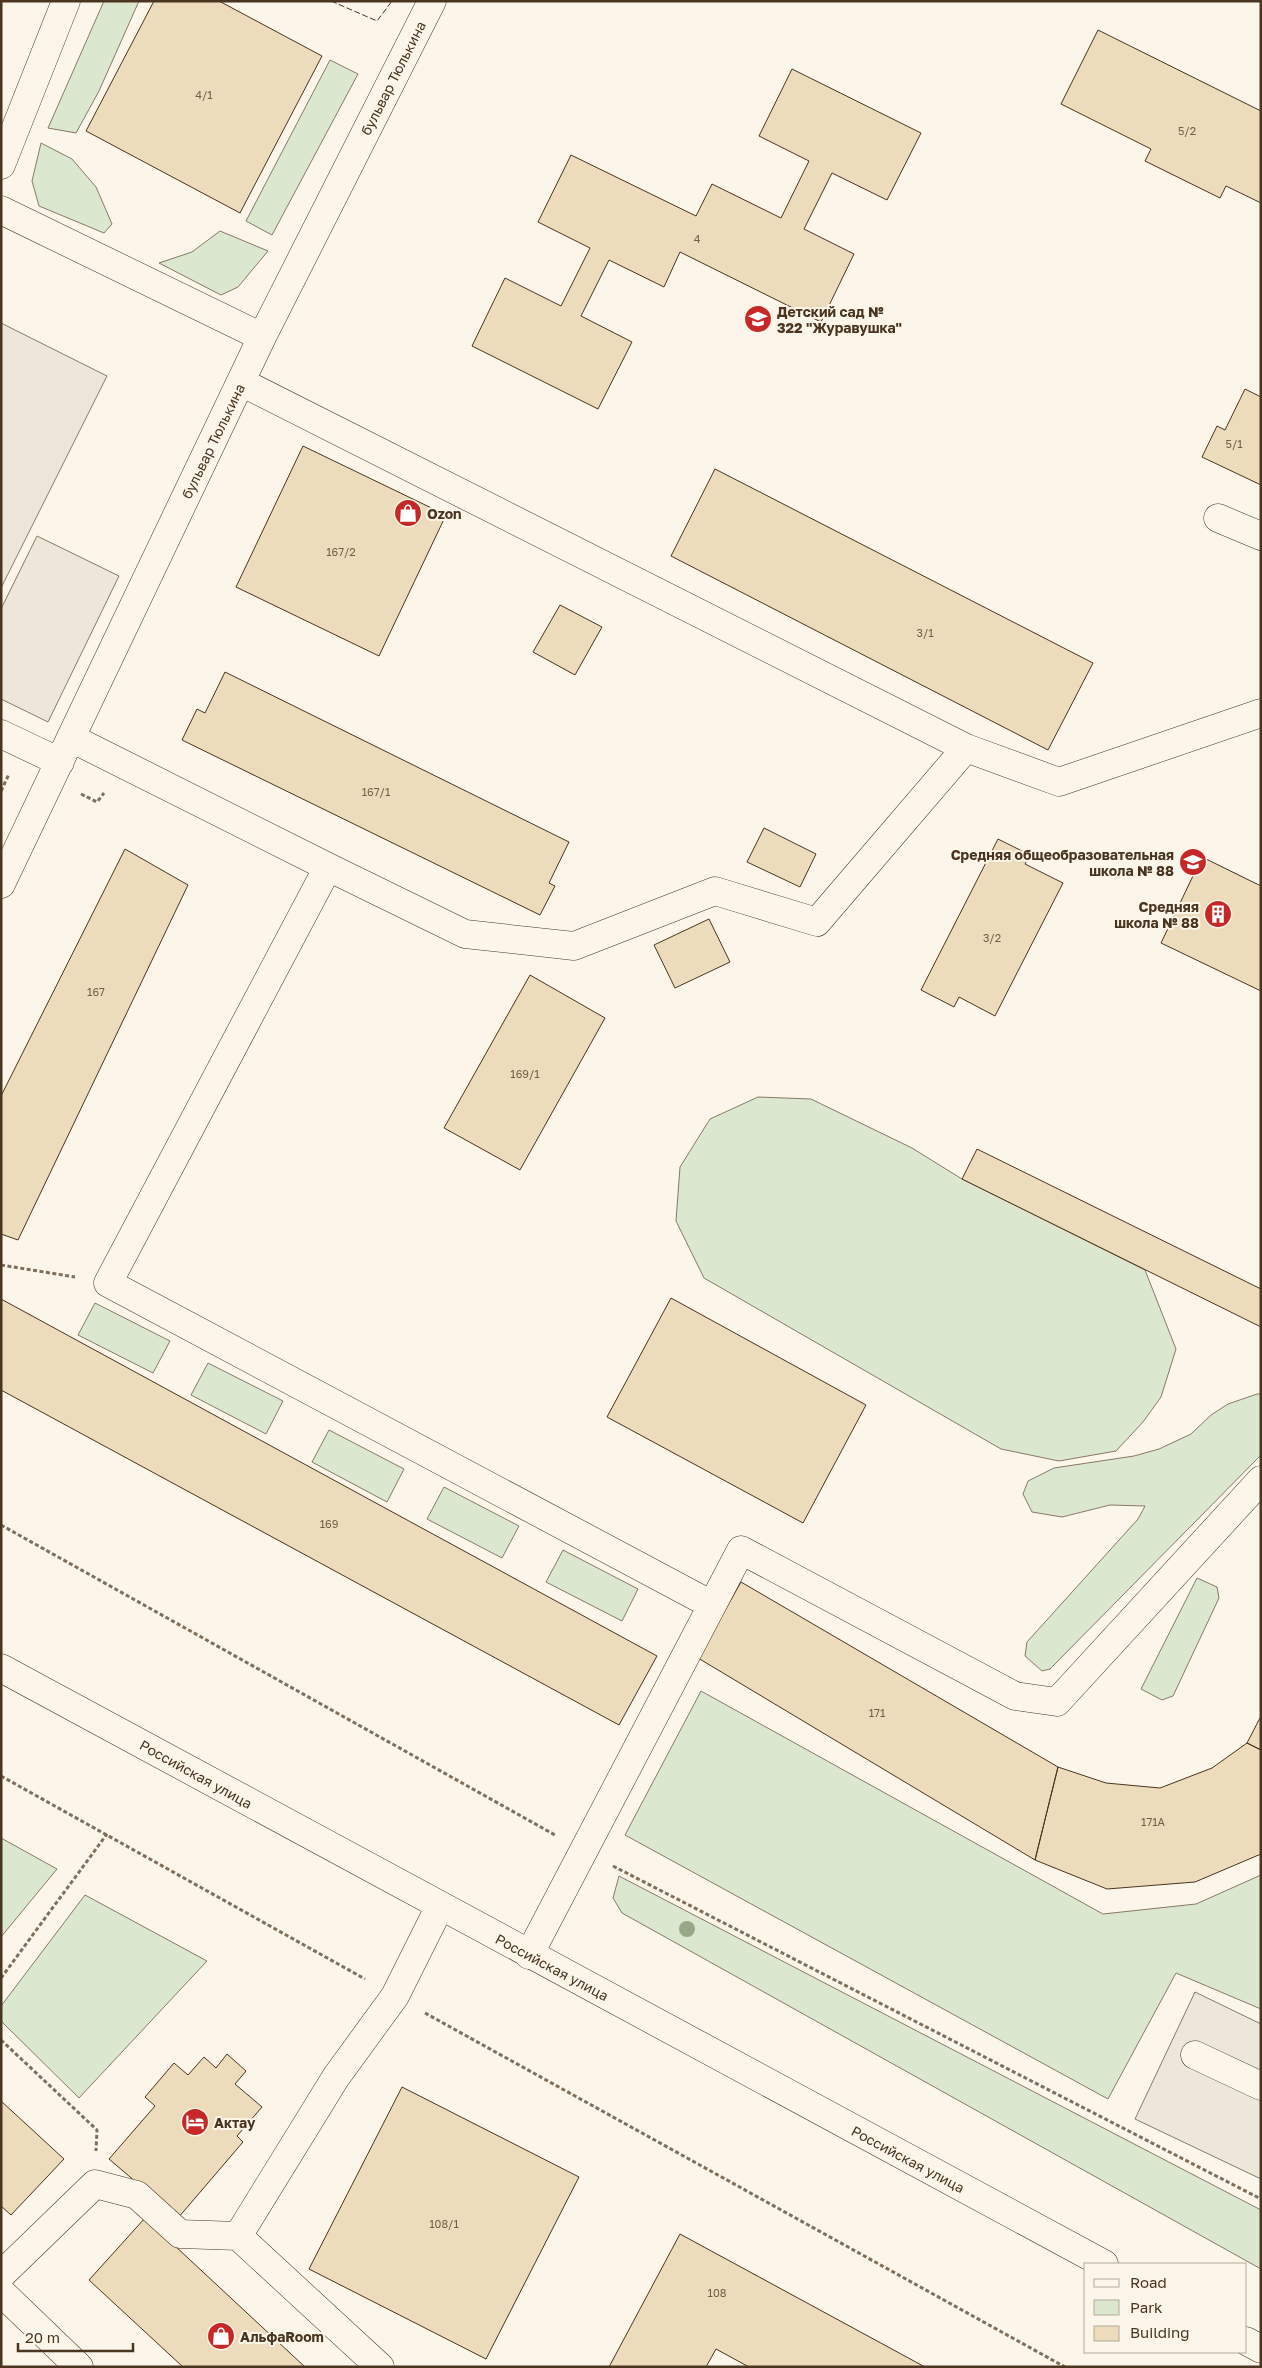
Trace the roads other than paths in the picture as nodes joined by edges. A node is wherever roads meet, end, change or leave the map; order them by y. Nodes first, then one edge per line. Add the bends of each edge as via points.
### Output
1 (66, 1) edge
2 (432, 1) edge
3 (1, 165) edge
4 (1, 210) edge
5 (262, 337) junction
6 (241, 382) junction
7 (1218, 518) dead end
8 (1261, 536) edge
9 (1261, 713) edge
10 (1, 734) edge
11 (966, 748) junction
12 (65, 750) junction
13 (328, 867) junction
14 (1, 884) edge
15 (1261, 1480) edge
16 (712, 1605) junction
17 (1, 1668) edge
18 (440, 1906) junction
19 (529, 1955) junction
20 (1196, 2055) dead end
21 (1261, 2086) edge
22 (238, 2236) junction
23 (1102, 2263) edge
24 (1, 2275) edge
25 (1, 2292) edge
26 (1247, 2342) edge
27 (1261, 2349) edge
28 (79, 2367) edge
29 (380, 2367) edge

1 - 3 main road
2 - 5 main road, бульвар Тюлькина
4 - 5 main road
5 - 6 main road, бульвар Тюлькина
6 - 11 main road
6 - 12 main road, бульвар Тюлькина
7 - 8 main road
9 - 11 main road via 1059,782
10 - 12 main road
11 - 13 main road via 817,922 715,891 574,946 466,934
12 - 13 main road
12 - 14 main road, бульвар Тюлькина
13 - 16 main road via 108,1283
15 - 16 main road via 1057,1702 1015,1696 741,1550
16 - 19 main road
17 - 18 main road, Российская улица
18 - 19 main road, Российская улица
18 - 22 main road via 395,1996 336,2077
19 - 23 main road, Российская улица
20 - 21 main road
22 - 24 main road via 180,2234 137,2196 95,2184
22 - 29 main road
25 - 28 main road
26 - 27 main road

